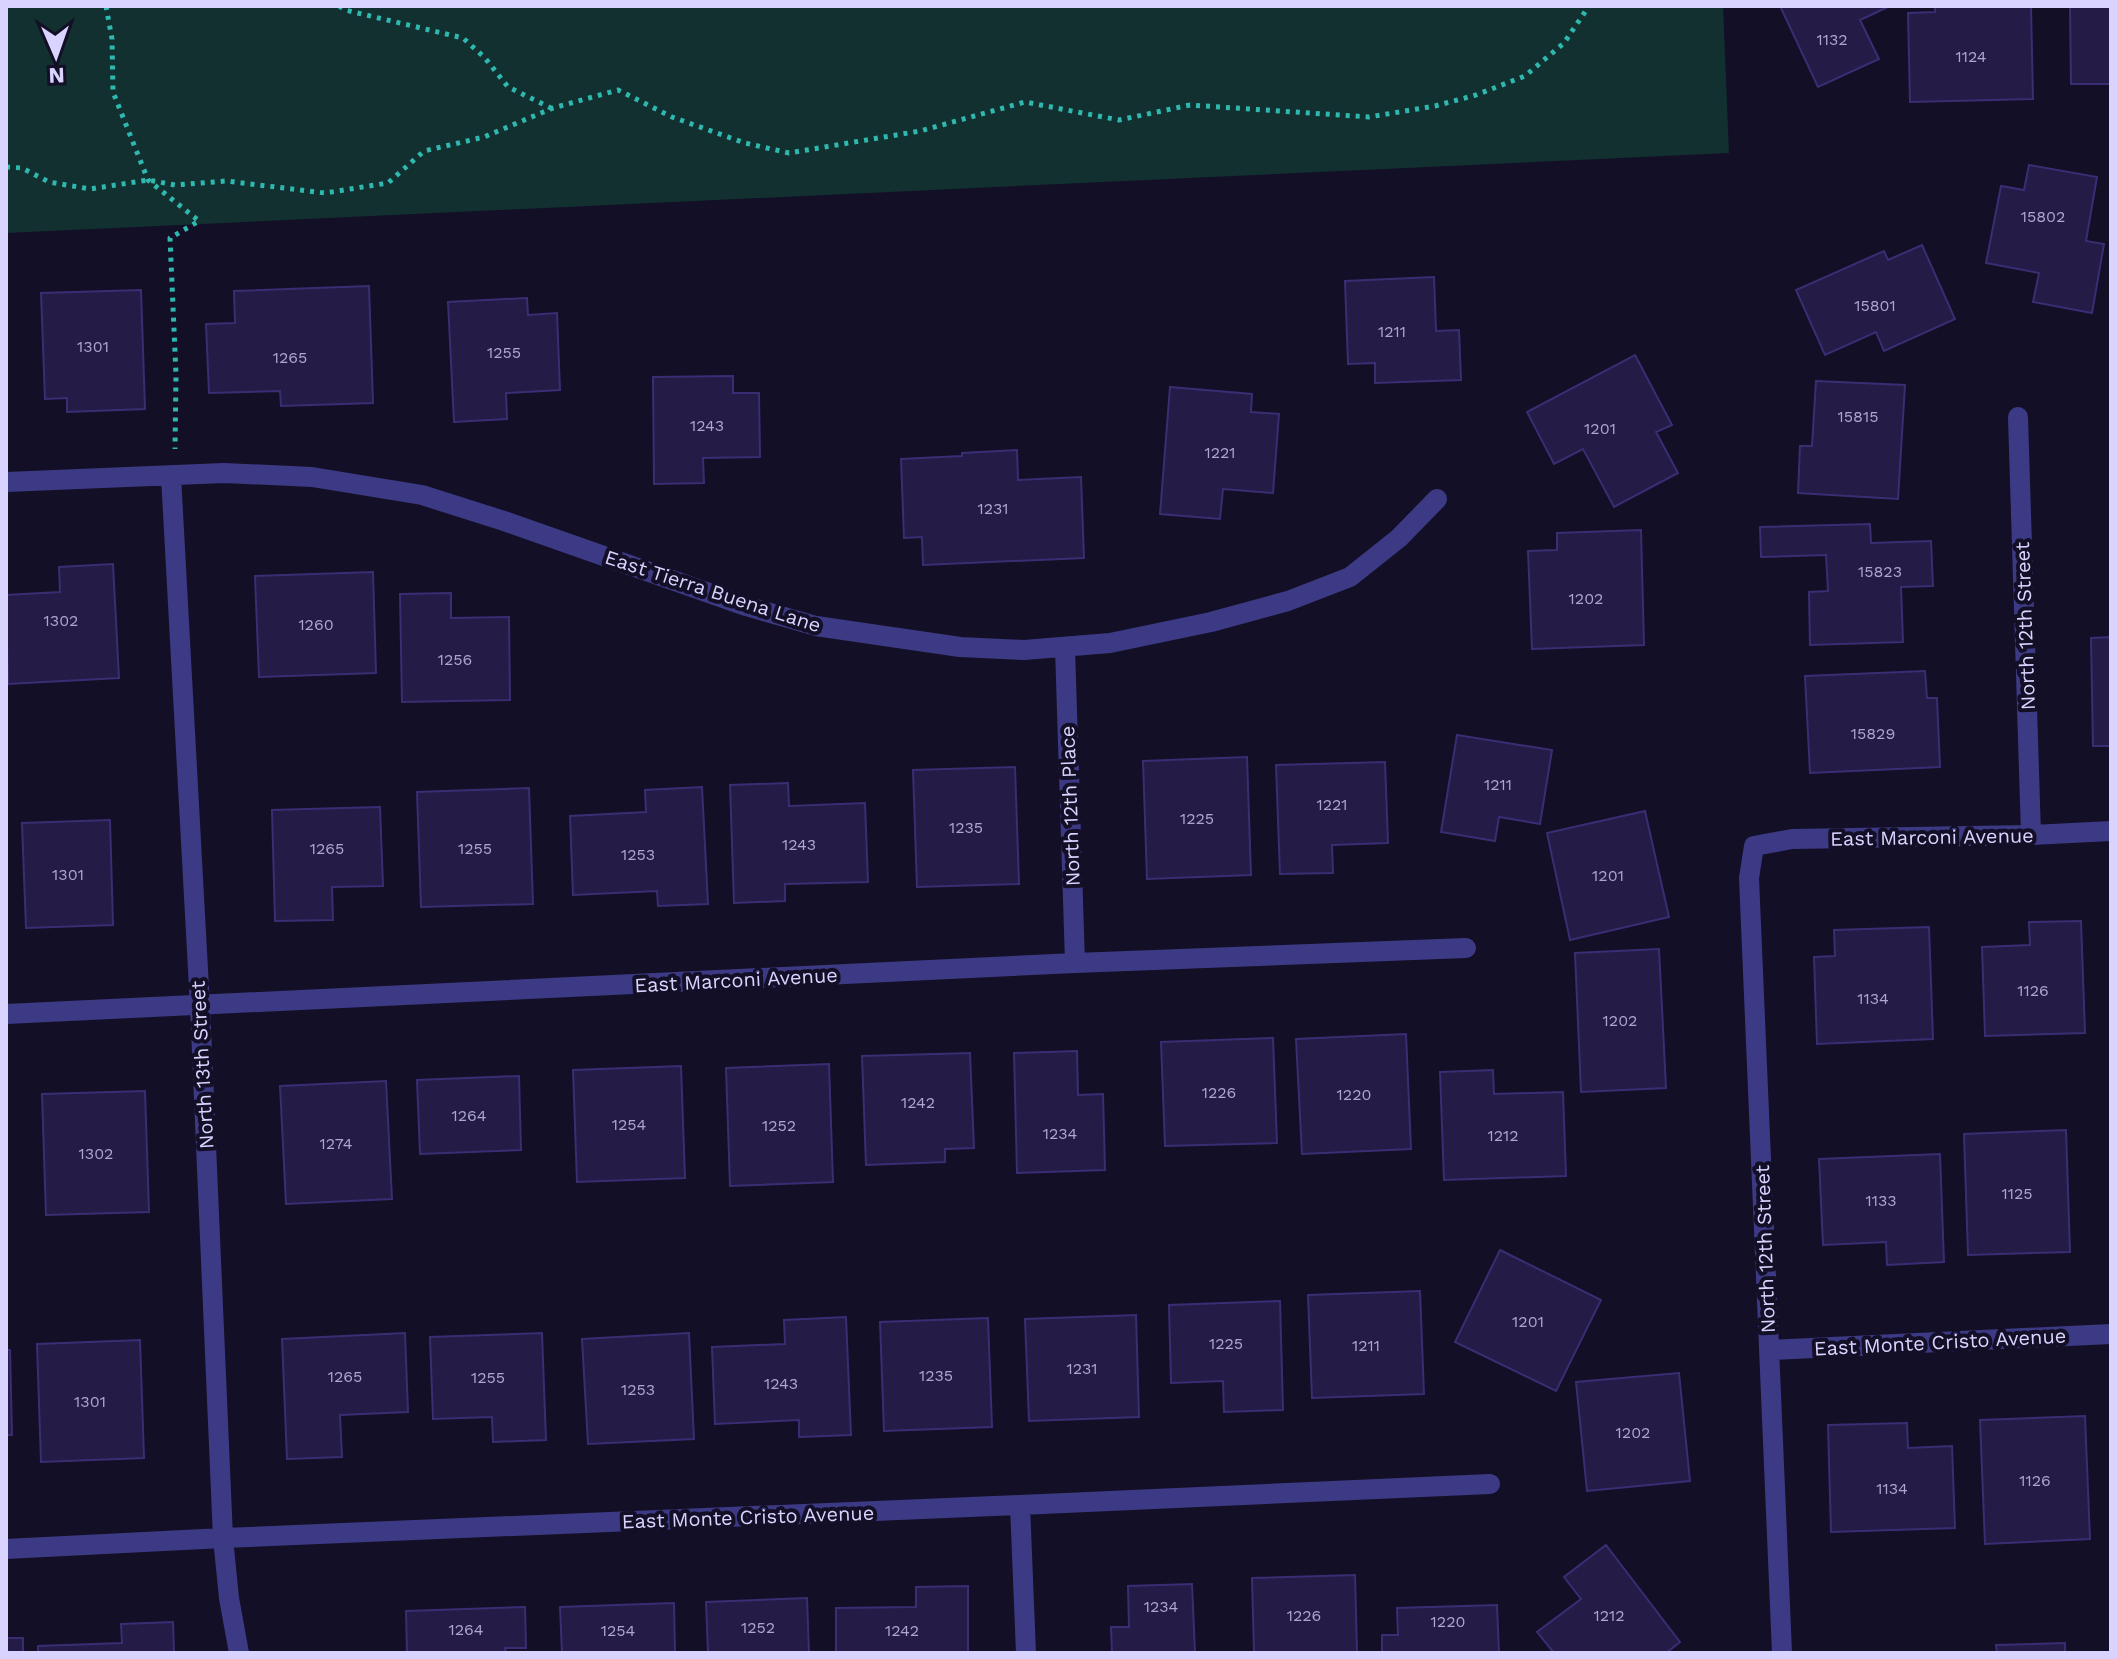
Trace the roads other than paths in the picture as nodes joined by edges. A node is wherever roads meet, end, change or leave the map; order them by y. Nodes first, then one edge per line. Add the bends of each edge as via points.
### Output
1 (2018, 417) dead end
2 (171, 476) junction
3 (6, 482) edge
4 (1437, 499) dead end
5 (1065, 648) junction
6 (2111, 831) edge
7 (2031, 835) junction
8 (1754, 846) joint
9 (1466, 948) dead end
10 (1075, 963) junction
11 (200, 1006) junction
12 (6, 1014) edge
13 (2111, 1334) edge
14 (1770, 1350) junction
15 (1490, 1484) dead end
16 (1020, 1505) junction
17 (223, 1538) junction
18 (6, 1549) edge
19 (239, 1653) edge
20 (1026, 1653) edge
21 (1782, 1653) edge

1 - 7 street, North 12th Street
2 - 3 street, East Tierra Buena Lane
2 - 5 street, East Tierra Buena Lane via 312,477 422,495 816,626 960,647
2 - 11 street, North 13th Street
4 - 5 street, East Tierra Buena Lane via 1350,577 1211,622
5 - 10 street, North 12th Place
6 - 7 street, East Marconi Avenue
7 - 8 street, East Marconi Avenue via 1792,839
8 - 14 street, North 12th Street via 1749,878
9 - 10 street, East Marconi Avenue
10 - 11 street, East Marconi Avenue
11 - 12 street, East Marconi Avenue
11 - 17 street, North 13th Street
13 - 14 street, East Monte Cristo Avenue
14 - 21 street, North 12th Street
15 - 16 street, East Monte Cristo Avenue
16 - 17 street, East Monte Cristo Avenue
16 - 20 street
17 - 18 street, East Monte Cristo Avenue
17 - 19 street, North 13th Street

